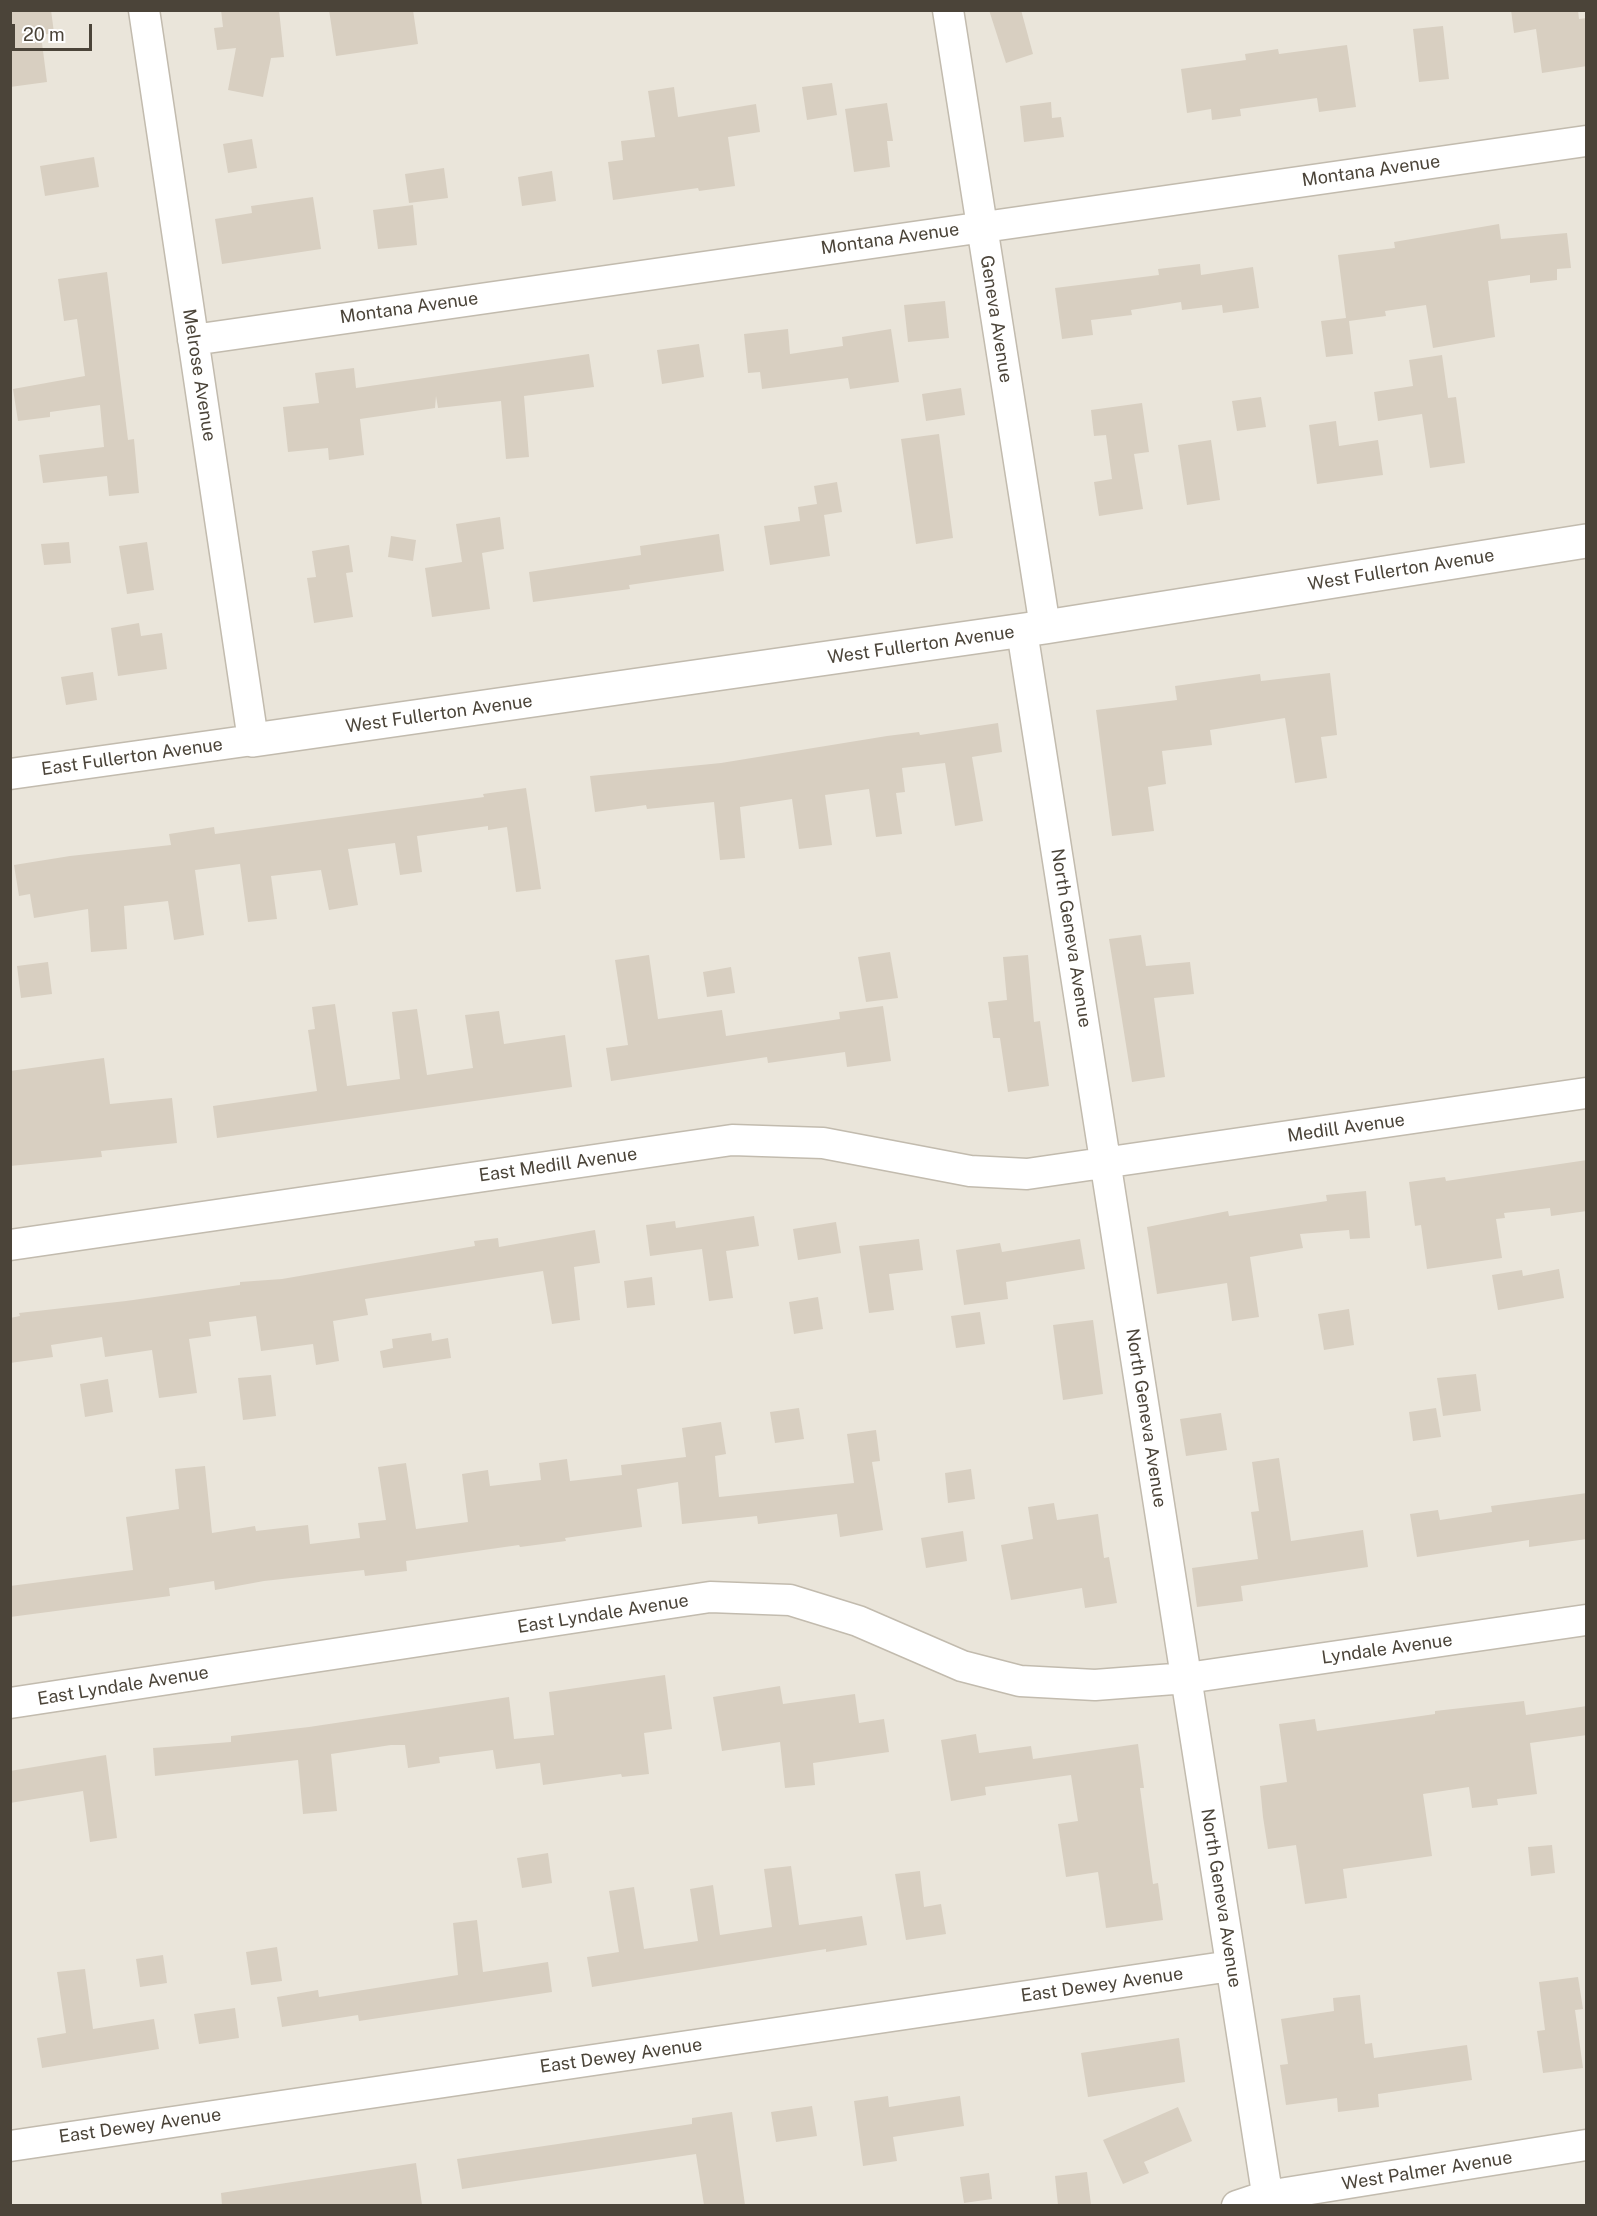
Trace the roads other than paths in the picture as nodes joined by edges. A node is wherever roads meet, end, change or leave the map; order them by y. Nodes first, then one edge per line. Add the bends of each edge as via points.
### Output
1 (144, 10) edge
2 (948, 10) edge
3 (1587, 141) edge
4 (981, 226) junction
5 (193, 340) junction
6 (1587, 541) edge
7 (1034, 629) junction
8 (253, 740) junction
9 (10, 774) edge
10 (1587, 1093) edge
11 (1106, 1164) junction
12 (10, 1245) edge
13 (1587, 1620) edge
14 (1187, 1678) junction
15 (10, 1703) edge
16 (1232, 1966) junction
17 (1587, 2145) edge
18 (10, 2146) edge
19 (1268, 2201) edge
20 (1237, 2205) edge

1 - 5 street, Melrose Avenue
2 - 4 street, Geneva Avenue
3 - 4 street, Montana Avenue
4 - 5 street, Montana Avenue
4 - 7 street, Geneva Avenue
5 - 8 street, Melrose Avenue
6 - 7 street, West Fullerton Avenue
7 - 8 street, West Fullerton Avenue
7 - 11 street, North Geneva Avenue
8 - 9 street, East Fullerton Avenue
10 - 11 street, Medill Avenue
11 - 12 street, East Medill Avenue via 1028,1174 970,1172 823,1143 732,1140
11 - 14 street, North Geneva Avenue
13 - 14 street, Lyndale Avenue
14 - 15 street, East Lyndale Avenue via 1095,1685 1020,1681 962,1666 858,1621 790,1600 710,1598
14 - 16 street, North Geneva Avenue
16 - 18 street, East Dewey Avenue
16 - 19 street, North Geneva Avenue
17 - 19 street, West Palmer Avenue
19 - 20 street, West Palmer Avenue

